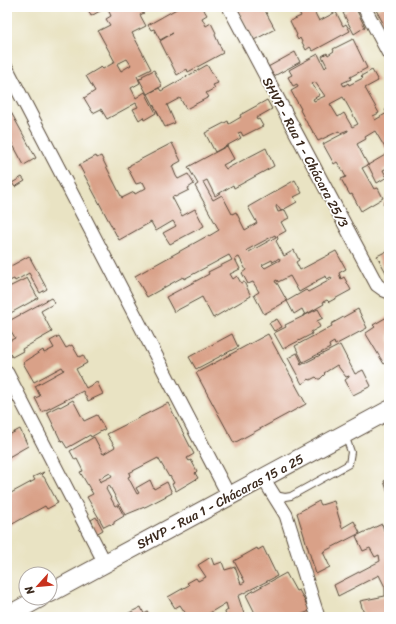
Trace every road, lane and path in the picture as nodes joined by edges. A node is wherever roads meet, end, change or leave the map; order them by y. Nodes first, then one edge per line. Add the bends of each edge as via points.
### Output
1 (229, 7) edge
2 (364, 7) edge
3 (389, 54) edge
4 (7, 69) edge
5 (389, 292) edge
6 (7, 373) edge
7 (389, 410) edge
8 (345, 434) junction
9 (263, 478) junction
10 (273, 495) junction
11 (229, 496) junction
12 (105, 563) junction
13 (58, 589) edge
14 (25, 606) edge
15 (7, 616) edge
16 (318, 617) edge

1 - 5 street, SHVP - Rua 1 - Chácara 25/3 via 377,285
2 - 3 street
4 - 11 street
6 - 12 street
7 - 8 street, SHVP - Rua 1 - Chácaras 15 a 25
8 - 9 street, SHVP - Rua 1 - Chácaras 15 a 25
8 - 10 lane via 351,452 349,464 291,496
9 - 10 street
9 - 11 street, SHVP - Rua 1 - Chácaras 15 a 25
10 - 16 street via 286,515
11 - 12 street, SHVP - Rua 1 - Chácaras 15 a 25
12 - 13 street, SHVP - Rua 1 - Chácaras 15 a 25
14 - 15 street

